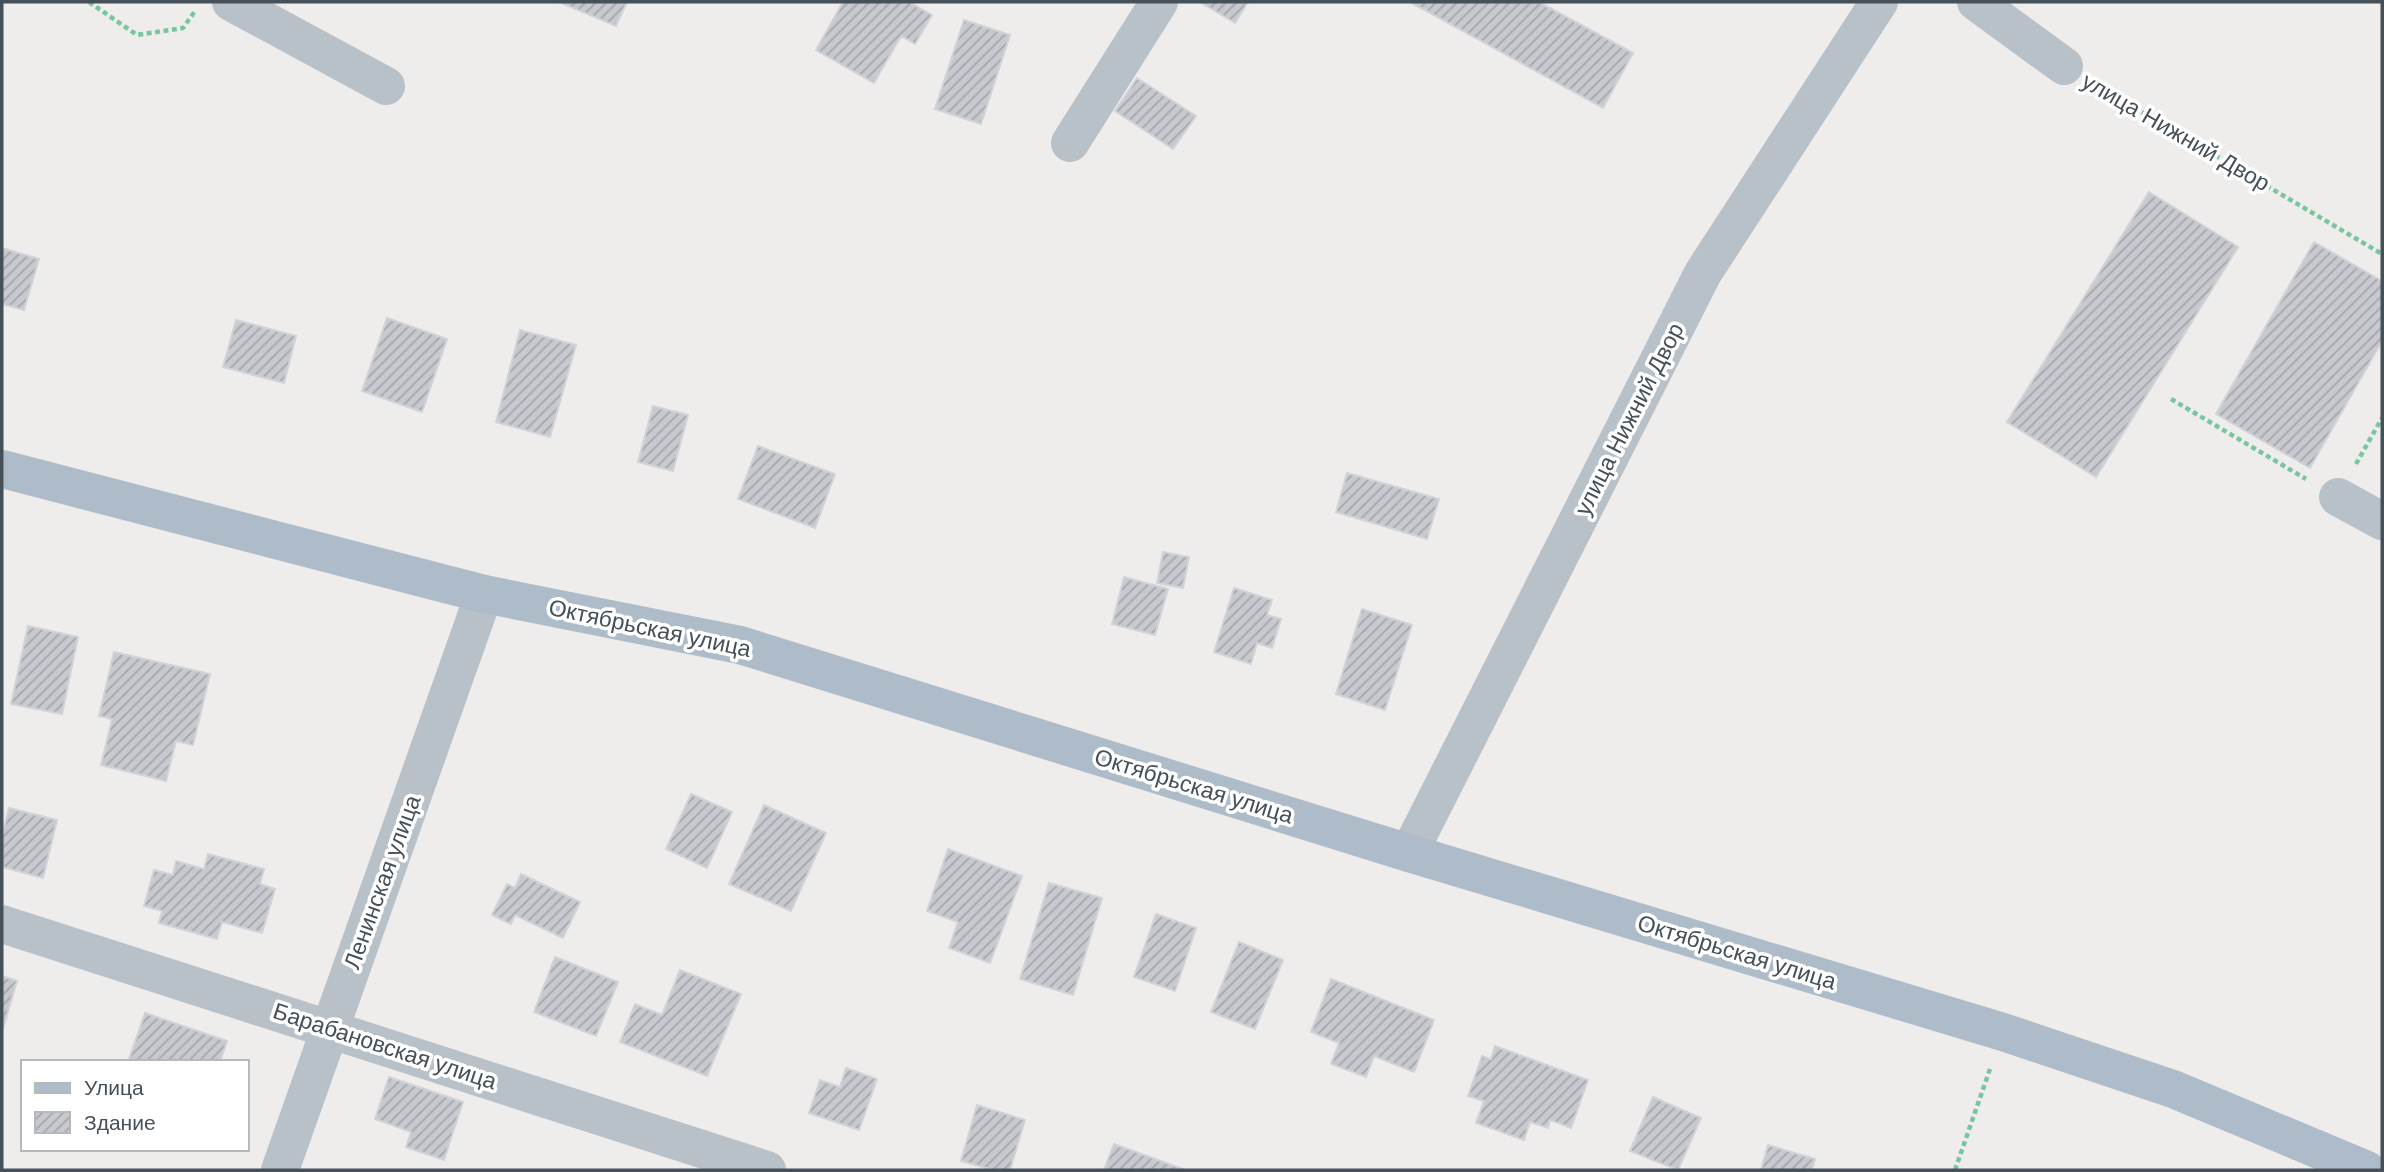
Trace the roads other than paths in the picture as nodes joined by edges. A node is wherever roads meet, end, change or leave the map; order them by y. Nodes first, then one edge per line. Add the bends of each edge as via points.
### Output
1 (231, 2) edge
2 (1159, 2) edge
3 (1879, 2) edge
4 (1976, 2) edge
5 (2064, 66) road end
6 (386, 86) dead end
7 (1070, 143) dead end
8 (2, 468) edge
9 (2338, 497) road end
10 (2382, 521) edge
11 (484, 594) junction
12 (1409, 853) junction
13 (2, 924) edge
14 (330, 1028) junction
15 (280, 1170) edge
16 (767, 1170) edge
17 (2367, 1170) edge

1 - 6 street
2 - 7 street
3 - 12 street, улица Нижний Двор via 1703,272
4 - 5 street, улица Нижний Двор
8 - 11 main road, Октябрьская улица
9 - 10 street
11 - 12 main road, Октябрьская улица via 740,645
11 - 14 street, Ленинская улица
12 - 17 main road, Октябрьская улица via 2003,1032 2173,1089
13 - 14 street, Барабановская улица
14 - 15 street, Ленинская улица
14 - 16 street, Барабановская улица

